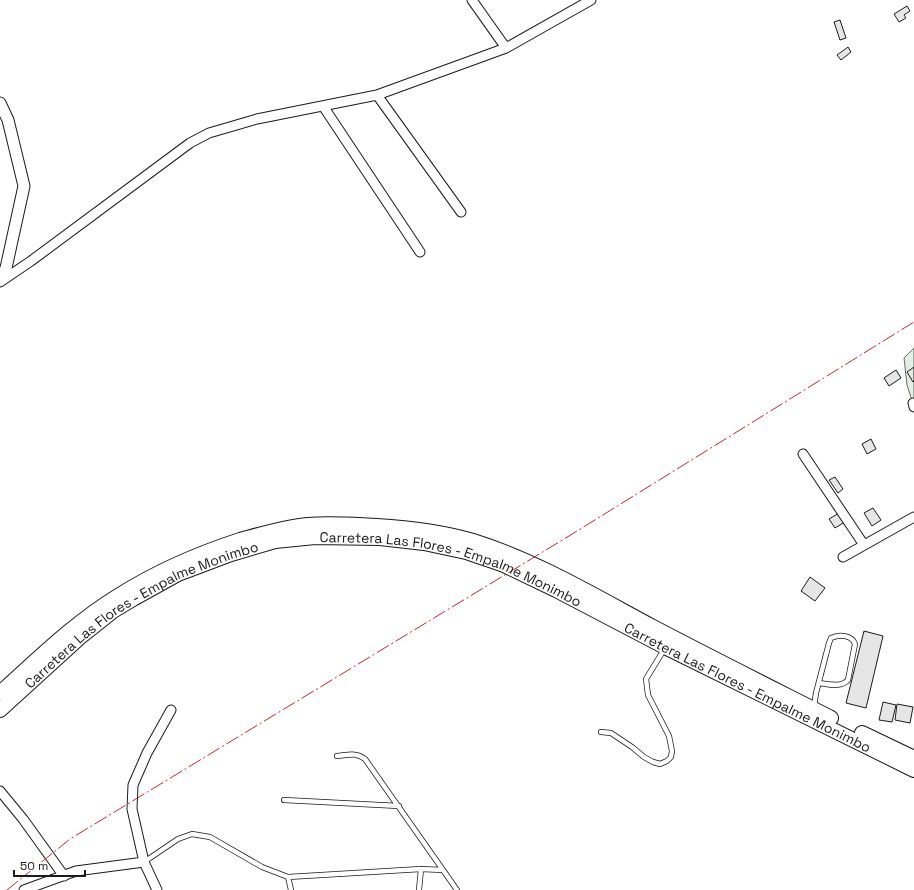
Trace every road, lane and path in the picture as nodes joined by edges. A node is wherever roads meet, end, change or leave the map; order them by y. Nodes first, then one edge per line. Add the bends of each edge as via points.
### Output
1 (472, 0) edge
2 (591, 0) edge
3 (506, 48) junction
4 (377, 95) junction
5 (0, 103) edge
6 (323, 106) junction
7 (461, 212) dead end
8 (420, 252) dead end
9 (0, 281) edge
10 (803, 454) dead end
11 (914, 516) edge
12 (864, 545) junction
13 (843, 557) dead end
14 (665, 647) junction
15 (819, 683) junction
16 (0, 693) edge
17 (813, 709) junction
18 (0, 710) edge
19 (171, 710) dead end
20 (601, 732) dead end
21 (337, 756) dead end
22 (914, 758) edge
23 (914, 770) edge
24 (0, 791) edge
25 (284, 800) dead end
26 (399, 806) junction
27 (144, 862) junction
28 (421, 869) junction
29 (444, 870) junction
30 (64, 876) junction
31 (288, 877) junction
32 (24, 890) edge
33 (157, 890) edge
34 (291, 890) edge
35 (419, 890) edge
36 (457, 890) edge

1 - 3 street
2 - 3 street
3 - 4 street
4 - 6 street
4 - 7 street
5 - 9 street via 8,120 24,186 6,268
6 - 8 street
6 - 9 street via 257,119 209,133 190,143 31,261
10 - 12 street
11 - 12 street
12 - 13 street
14 - 18 highway, Carretera Las Flores - Empalme Monimbo via 563,593 504,565 466,552 424,543 380,538 315,536 276,541 178,574 113,611 79,638
14 - 20 lane via 646,679 648,695 669,736 671,757 660,764 653,762 611,733
14 - 23 highway, Carretera Las Flores - Empalme Monimbo
15 - 15 lane via 831,638 850,637 855,644 848,680 840,685
15 - 17 lane
16 - 17 highway, Carretera Las Flores - Empalme Monimbo via 86,617 160,571 210,550 259,535 308,525 336,524 424,530 472,541 504,552 537,566
17 - 22 highway, Carretera Las Flores - Empalme Monimbo
19 - 27 street via 133,785 132,809
21 - 26 lane via 354,754 365,759
24 - 30 street
25 - 26 lane
26 - 29 lane
27 - 30 street via 76,871
27 - 31 lane via 178,839 192,834 210,837 262,867
27 - 33 street
28 - 29 lane
28 - 31 lane
28 - 35 lane
29 - 36 lane
30 - 32 street
31 - 34 lane

